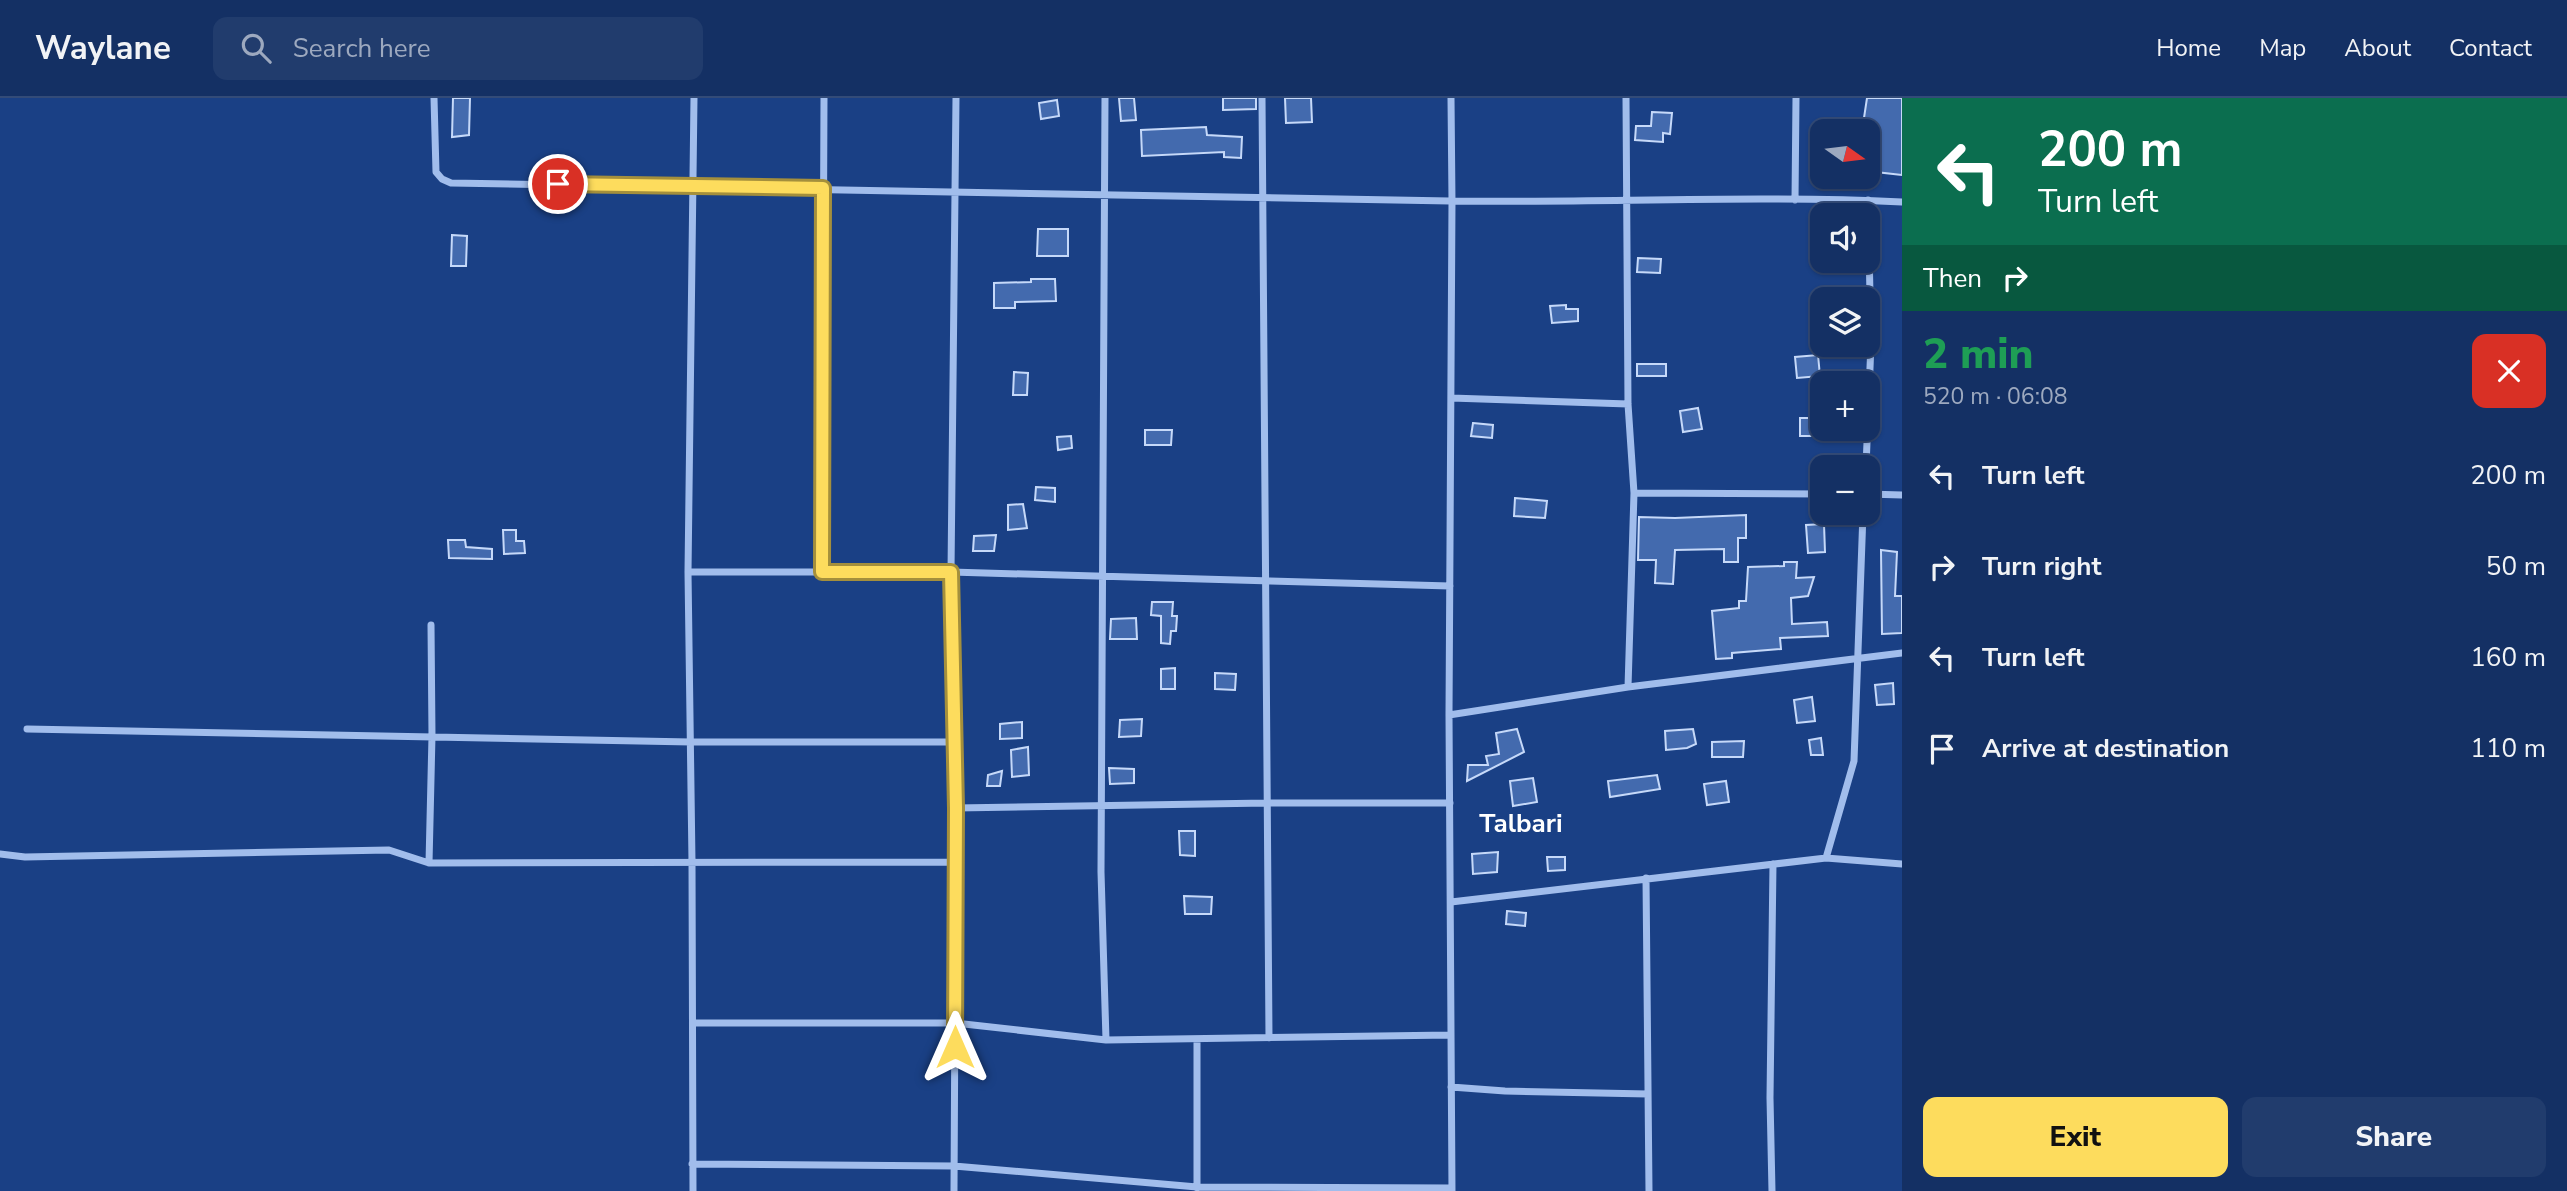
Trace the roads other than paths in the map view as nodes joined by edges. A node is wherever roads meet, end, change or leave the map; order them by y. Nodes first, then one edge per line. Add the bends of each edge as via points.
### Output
1 (434, 98) edge
2 (694, 98) edge
3 (824, 98) edge
4 (956, 98) edge
5 (1105, 98) edge
6 (1262, 98) edge
7 (1451, 98) edge
8 (1626, 98) edge
9 (1796, 98) edge
10 (693, 186) junction
11 (823, 188) junction
12 (957, 192) junction
13 (1104, 194) junction
14 (1262, 198) junction
15 (1627, 200) junction
16 (1795, 200) junction
17 (1868, 200) junction
18 (1452, 201) junction
19 (1902, 202) edge
20 (1451, 398) junction
21 (1629, 404) junction
22 (1866, 455) edge
23 (1634, 493) junction
24 (1810, 494) edge
25 (1880, 494) edge
26 (1902, 495) edge
27 (1863, 525) edge
28 (688, 572) junction
29 (822, 572) junction
30 (951, 572) junction
31 (1103, 576) junction
32 (1265, 581) junction
33 (1450, 586) junction
34 (431, 625) dead end
35 (1902, 653) edge
36 (1857, 659) junction
37 (1628, 687) junction
38 (1450, 715) junction
39 (27, 730) dead end
40 (432, 736) junction
41 (691, 742) junction
42 (953, 743) junction
43 (1267, 803) junction
44 (1450, 803) junction
45 (1101, 806) junction
46 (956, 808) junction
47 (0, 855) edge
48 (1826, 858) junction
49 (692, 862) junction
50 (954, 862) junction
51 (429, 863) junction
52 (1773, 864) junction
53 (1902, 864) edge
54 (1646, 878) junction
55 (1451, 902) junction
56 (693, 1023) junction
57 (955, 1023) junction
58 (1451, 1035) junction
59 (1269, 1038) junction
60 (1197, 1039) junction
61 (1106, 1040) junction
62 (1451, 1087) junction
63 (1648, 1094) junction
64 (692, 1164) junction
65 (954, 1166) junction
66 (1197, 1189) edge
67 (1452, 1190) edge
68 (693, 1191) edge
69 (954, 1191) edge
70 (1649, 1191) edge
71 (1772, 1191) edge

1 - 10 street via 436,172 451,183
2 - 10 street
3 - 11 street
4 - 12 street
5 - 13 street
6 - 14 street
7 - 18 street
8 - 15 street
9 - 16 street
10 - 11 street
10 - 28 street
11 - 12 street
11 - 29 street
12 - 13 street
12 - 30 street
13 - 14 street
13 - 31 street
14 - 18 street
14 - 32 street
15 - 16 street
15 - 18 street
15 - 21 street
16 - 17 street
17 - 19 street
17 - 22 street via 1871,343
18 - 20 street
20 - 21 street
20 - 33 street
21 - 23 street
23 - 24 street
23 - 37 street
25 - 26 street
27 - 36 street
28 - 29 street
28 - 41 street
29 - 30 street
30 - 31 street
30 - 42 street
31 - 32 street
31 - 45 street
32 - 33 street
32 - 43 street
33 - 38 street
34 - 40 street
35 - 36 street
36 - 37 street
36 - 48 street via 1854,761
37 - 38 street
38 - 44 street
39 - 40 street
40 - 41 street
40 - 51 street
41 - 42 street
41 - 49 street
42 - 46 street
43 - 44 street
43 - 45 street
43 - 59 street
44 - 55 street
45 - 46 street
45 - 61 street
46 - 50 street
47 - 51 street via 389,850
48 - 52 street
48 - 53 street
49 - 50 street
49 - 51 street
49 - 56 street
50 - 57 street
52 - 54 street
52 - 71 street
54 - 55 street
54 - 63 street
55 - 58 street
56 - 57 street
56 - 64 street
57 - 61 street
57 - 65 street
58 - 59 street
58 - 62 street
59 - 60 street
60 - 61 street
60 - 66 street
62 - 63 street
62 - 67 street
63 - 70 street
64 - 65 street
64 - 68 street
65 - 66 street
65 - 69 street
66 - 67 street

